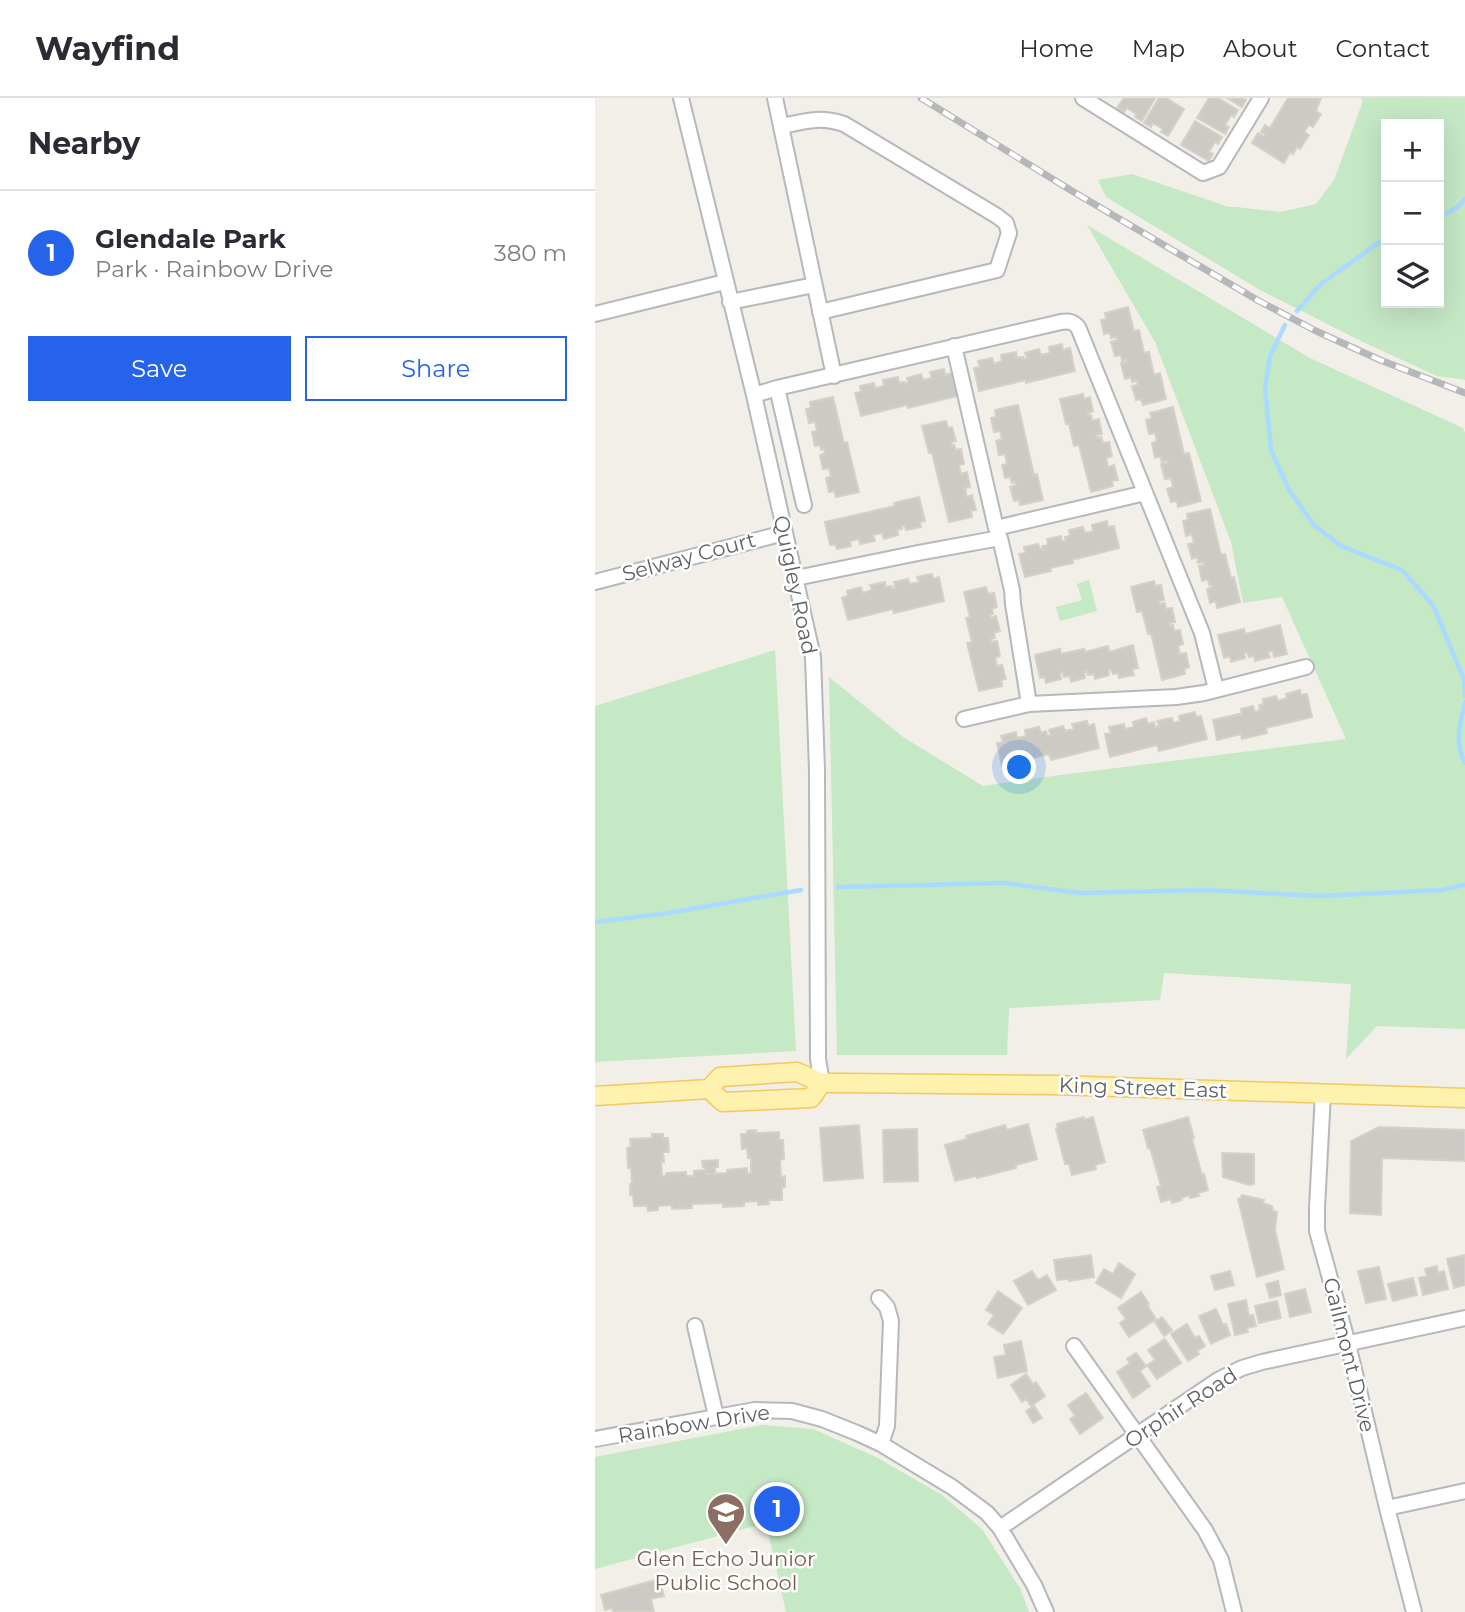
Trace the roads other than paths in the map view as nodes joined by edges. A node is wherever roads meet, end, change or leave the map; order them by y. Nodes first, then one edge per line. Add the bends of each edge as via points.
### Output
1 (681, 98) edge
2 (775, 98) edge
3 (1083, 98) edge
4 (1261, 98) edge
5 (782, 126) junction
6 (725, 282) junction
7 (814, 285) junction
8 (730, 302) junction
9 (820, 313) junction
10 (595, 314) edge
11 (954, 346) junction
12 (834, 376) junction
13 (777, 388) junction
14 (754, 395) junction
15 (1145, 492) junction
16 (804, 505) dead end
17 (784, 533) junction
18 (796, 578) junction
19 (595, 582) edge
20 (1306, 667) dead end
21 (1216, 689) junction
22 (1029, 704) junction
23 (964, 719) dead end
24 (821, 1083) junction
25 (709, 1088) junction
26 (1323, 1093) junction
27 (595, 1096) edge
28 (1465, 1098) edge
29 (879, 1298) dead end
30 (1465, 1318) edge
31 (695, 1326) dead end
32 (1348, 1344) junction
33 (1074, 1346) dead end
34 (716, 1416) junction
35 (1138, 1434) junction
36 (595, 1440) edge
37 (881, 1444) junction
38 (1465, 1491) edge
39 (1387, 1508) junction
40 (1000, 1528) junction
41 (1046, 1612) edge
42 (1234, 1612) edge
43 (1414, 1612) edge

1 - 6 street, Quigley Road
2 - 5 street
3 - 4 street via 1203,173 1219,167
5 - 7 street
5 - 9 street via 815,119 844,124 1008,226 997,270
6 - 8 street, Quigley Road
6 - 10 street
7 - 8 street
7 - 9 street
8 - 14 street, Quigley Road
9 - 12 street
11 - 12 street
11 - 15 street via 1073,322
11 - 15 street via 996,528
12 - 13 street
13 - 14 street
13 - 16 street
14 - 17 street, Quigley Road
15 - 21 street via 1202,633
17 - 18 street, Quigley Road
17 - 19 street, Selway Court
18 - 22 street via 1000,538
18 - 24 street, Quigley Road via 813,657
20 - 21 street
21 - 22 street via 1176,697
22 - 23 street
24 - 25 main road, King Street East via 797,1072 720,1077
24 - 25 main road, King Street East via 811,1098 723,1102
24 - 26 main road, King Street East
25 - 27 main road, King Street East
26 - 28 main road, King Street East
26 - 32 street, Gailmont Drive via 1317,1231
29 - 37 street via 891,1321 887,1426
30 - 32 street, Orphir Road
31 - 34 street
32 - 35 street, Orphir Road via 1242,1368
32 - 39 street, Gailmont Drive
33 - 35 street
34 - 36 street, Rainbow Drive
34 - 37 street, Rainbow Drive via 792,1411
35 - 40 street, Orphir Road
35 - 42 street via 1205,1530 1221,1560
37 - 40 street, Rainbow Drive via 952,1487
38 - 39 street
39 - 43 street, Gailmont Drive
40 - 41 street, Rainbow Drive

